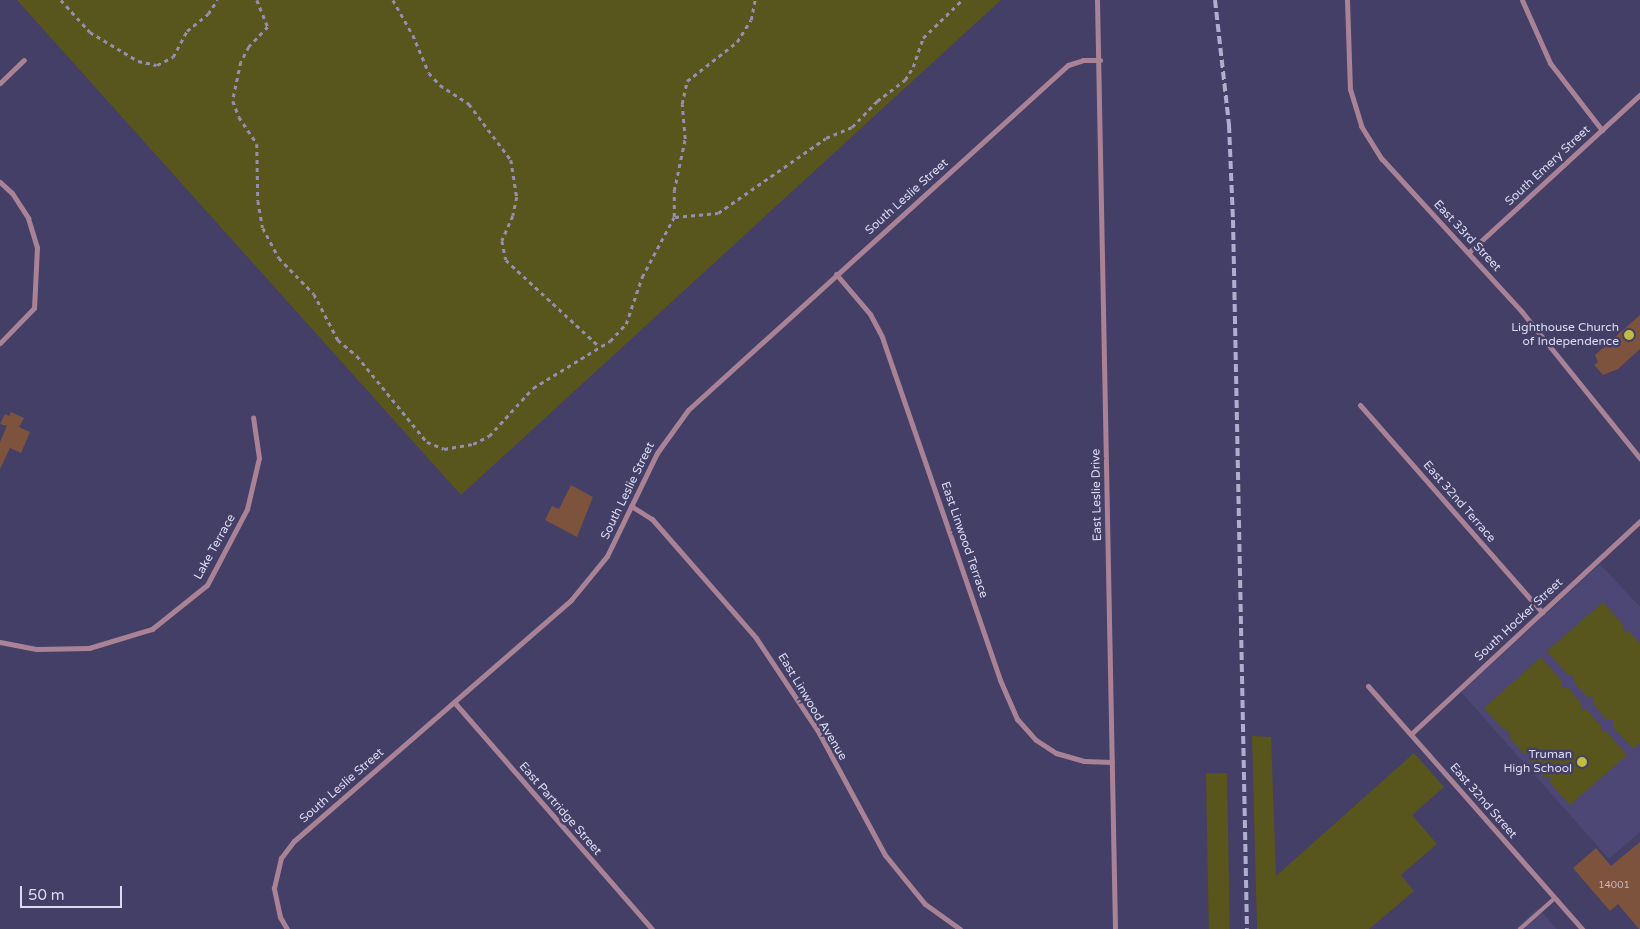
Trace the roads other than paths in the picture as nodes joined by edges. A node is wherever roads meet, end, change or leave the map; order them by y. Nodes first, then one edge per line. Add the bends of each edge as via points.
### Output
1 (1097, 0) edge
2 (1347, 0) edge
3 (1522, 0) edge
4 (24, 60) dead end
5 (1100, 60) junction
6 (0, 83) edge
7 (1640, 95) edge
8 (1602, 130) junction
9 (0, 182) edge
10 (1470, 252) junction
11 (836, 274) junction
12 (0, 342) edge
13 (1360, 405) dead end
14 (253, 417) dead end
15 (1640, 458) edge
16 (631, 506) junction
17 (1640, 521) edge
18 (1542, 612) junction
19 (0, 642) edge
20 (1368, 686) dead end
21 (454, 702) junction
22 (1411, 734) junction
23 (1112, 762) junction
24 (1554, 898) junction
25 (288, 929) edge
26 (652, 929) edge
27 (960, 929) edge
28 (1115, 929) edge
29 (1520, 929) edge
30 (1582, 929) edge

1 - 5 street, East Leslie Drive
2 - 10 street, East 33rd Street via 1350,89 1361,126 1382,159
3 - 8 street via 1550,63
4 - 6 street
5 - 11 street, South Leslie Street via 1083,60 1068,66
5 - 23 street, East Leslie Drive
7 - 8 street, South Emery Street
8 - 10 street, South Emery Street
9 - 12 street via 12,192 28,218 38,247 34,308
10 - 15 street, East 33rd Street
11 - 16 street, South Leslie Street via 688,410 657,453
11 - 23 street, East Linwood Terrace via 870,314 882,337 1000,680 1017,719 1036,740 1056,753
13 - 18 street, East 32nd Terrace
14 - 19 street, Lake Terrace via 259,458 248,509 207,586 152,629 89,648 36,649
16 - 21 street, South Leslie Street via 607,556 571,600
16 - 27 street, East Linwood Avenue via 652,519 756,638 819,733 885,855 926,904
17 - 18 street, South Hocker Street
18 - 22 street, South Hocker Street
20 - 22 street, East 32nd Street
21 - 25 street, South Leslie Street via 294,841 275,875 274,899
21 - 26 street, East Partridge Street
22 - 24 street, East 32nd Street
23 - 28 street, East Leslie Drive
24 - 29 lane
24 - 30 street, East 32nd Street

